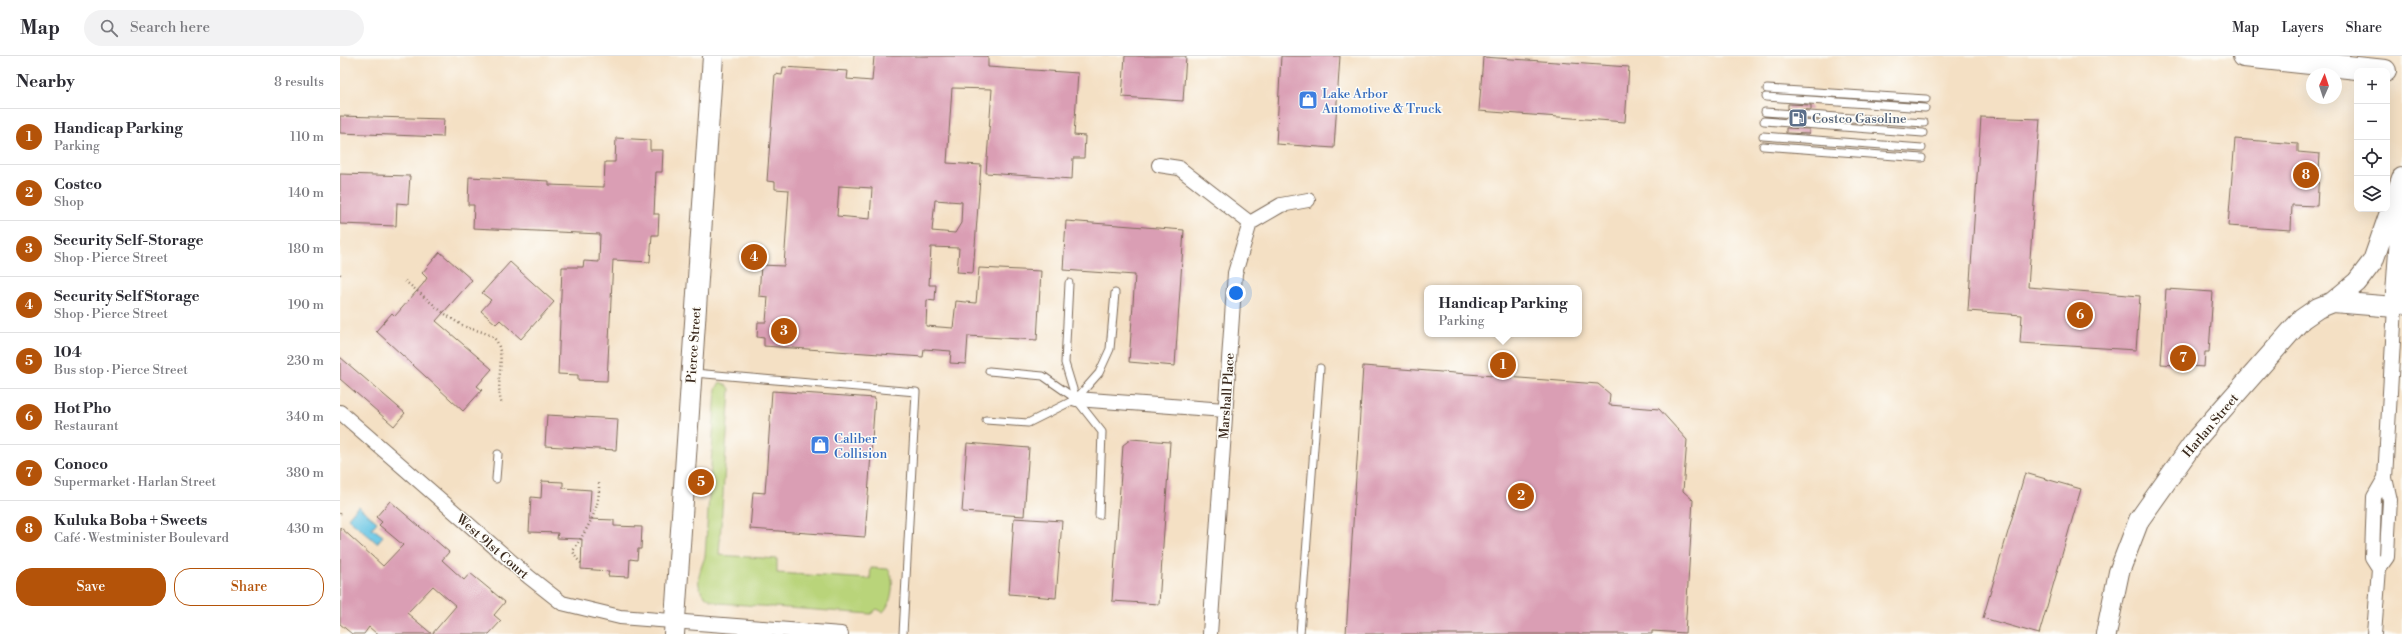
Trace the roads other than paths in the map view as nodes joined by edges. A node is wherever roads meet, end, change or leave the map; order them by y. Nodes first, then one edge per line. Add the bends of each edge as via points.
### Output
1 (713, 56) edge
2 (2244, 56) edge
3 (2358, 68) edge
4 (2390, 72) edge
5 (2402, 73) edge
6 (1767, 89) dead end
7 (1766, 97) dead end
8 (1926, 99) dead end
9 (1925, 108) dead end
10 (1765, 112) dead end
11 (1764, 122) dead end
12 (1924, 123) dead end
13 (1924, 133) dead end
14 (1764, 136) dead end
15 (1763, 146) dead end
16 (1922, 148) dead end
17 (1922, 158) dead end
18 (1159, 165) dead end
19 (2402, 178) edge
20 (1308, 200) dead end
21 (2402, 210) edge
22 (1250, 223) junction
23 (1069, 283) dead end
24 (1115, 293) dead end
25 (2334, 302) junction
26 (2399, 307) edge
27 (1320, 368) dead end
28 (989, 371) dead end
29 (691, 372) junction
30 (1076, 399) junction
31 (1225, 410) junction
32 (340, 412) edge
33 (986, 420) dead end
34 (498, 454) dead end
35 (496, 479) dead end
36 (1099, 515) dead end
37 (674, 627) edge
38 (804, 632) edge
39 (842, 634) edge
40 (903, 634) edge
41 (1210, 634) edge
42 (1300, 634) edge
43 (2106, 634) edge
44 (2374, 634) edge

1 - 29 street, Pierce Street
2 - 3 main road
4 - 5 main road
6 - 8 lane
7 - 9 lane
10 - 12 lane
11 - 13 lane
14 - 16 lane
15 - 17 lane
18 - 22 street via 1179,168
19 - 25 street via 2373,261 2357,282
20 - 22 street via 1281,205
21 - 26 street
22 - 31 street, Marshall Place via 1235,273
23 - 30 lane via 1065,363
24 - 30 lane via 1110,349 1099,373
25 - 26 street, Harlan Street
25 - 43 street, Harlan Street via 2318,308 2302,319 2197,438 2170,474 2139,520 2119,572
26 - 44 street via 2385,478 2374,497 2372,557 2379,568
27 - 42 lane
28 - 30 lane via 1043,376
29 - 37 street, Pierce Street
29 - 40 lane via 916,392
30 - 31 street
30 - 33 lane via 1028,423
30 - 36 lane via 1102,432
31 - 41 street, Marshall Place
32 - 37 street, West 91st Court via 562,603
34 - 35 lane
37 - 38 street, West 91st Court
38 - 39 street, West 91st Court

